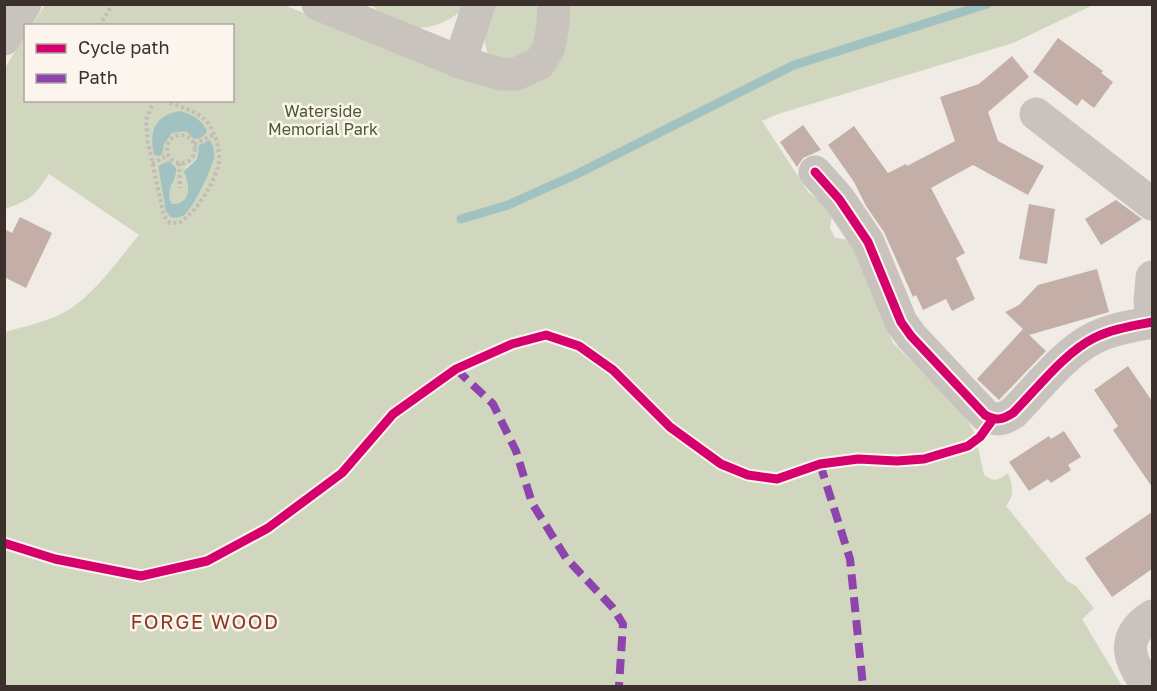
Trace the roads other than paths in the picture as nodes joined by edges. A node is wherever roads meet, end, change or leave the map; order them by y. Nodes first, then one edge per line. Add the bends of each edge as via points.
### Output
1 (25, 4) edge
2 (318, 4) edge
3 (479, 4) edge
4 (554, 4) edge
5 (4, 39) edge
6 (460, 62) junction
7 (1036, 114) dead end
8 (815, 172) dead end
9 (1152, 204) edge
10 (1152, 276) edge
11 (1152, 323) edge
12 (1152, 616) edge
13 (1148, 687) edge

1 - 5 street
2 - 6 street
3 - 6 street
4 - 6 street via 549,47 540,63 516,74 500,75
7 - 9 street
8 - 11 street via 868,242 894,307 911,336 993,419 1013,413 1076,349 1094,338
10 - 11 street
12 - 13 street via 1138,628 1130,650 1132,662

